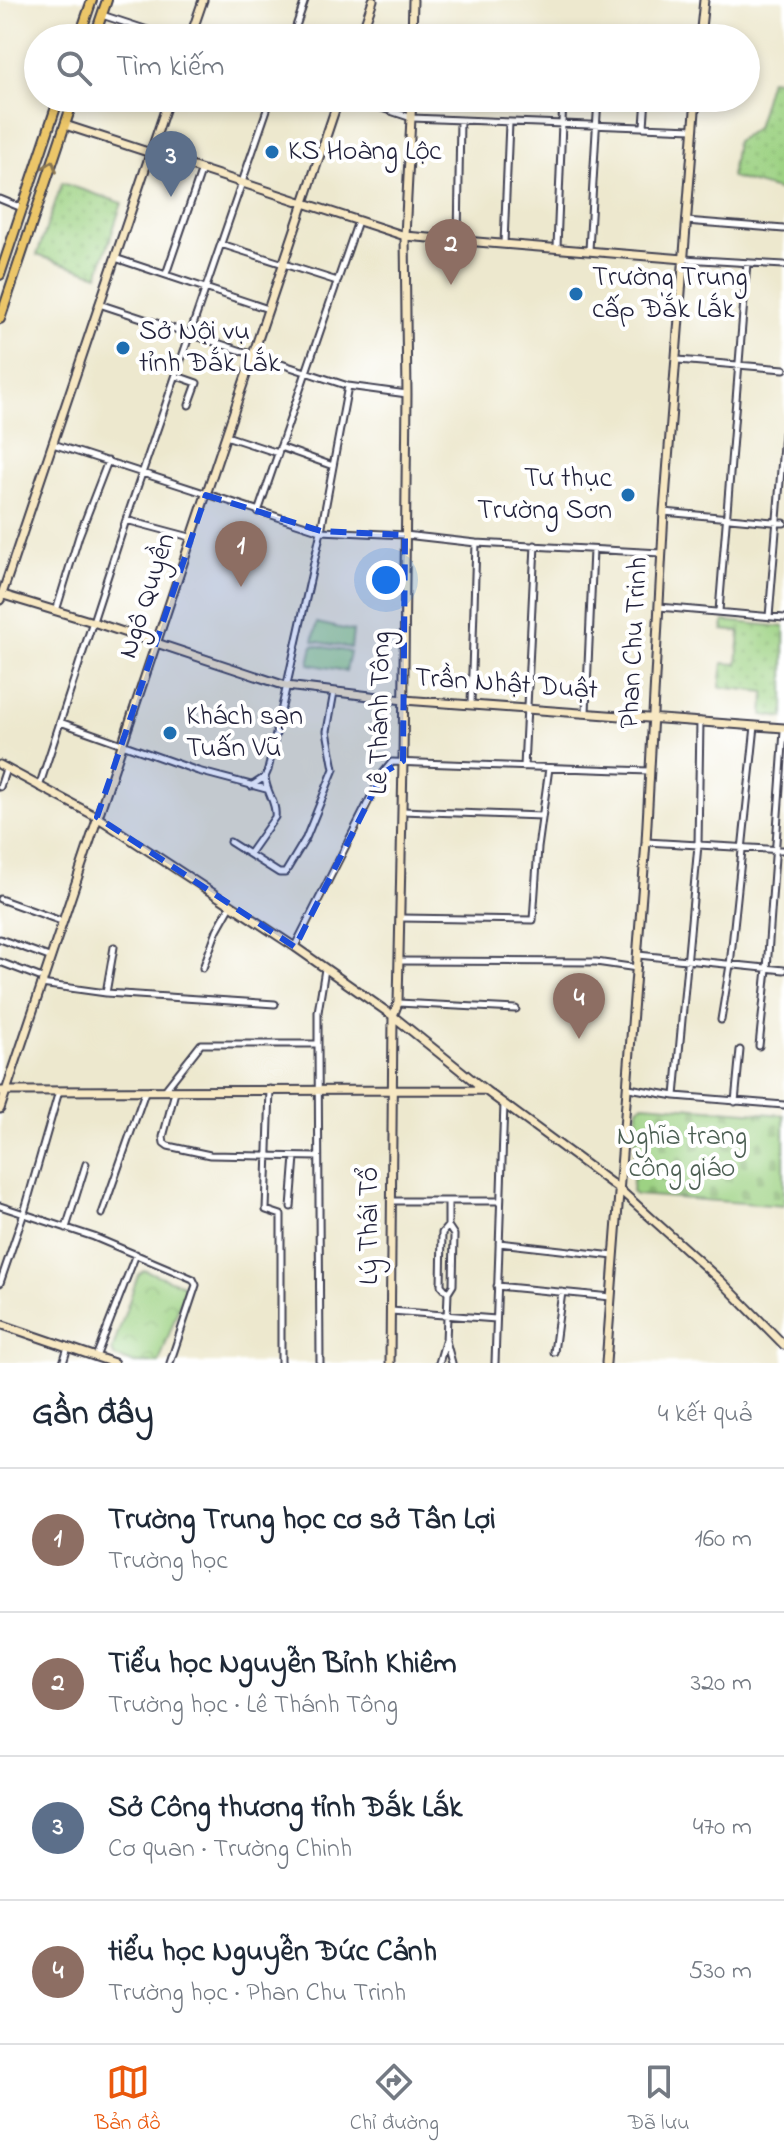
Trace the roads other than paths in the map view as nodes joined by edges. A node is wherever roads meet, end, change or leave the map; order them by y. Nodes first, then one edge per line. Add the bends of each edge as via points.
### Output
1 (92, 0) edge
2 (107, 0) edge
3 (203, 0) edge
4 (305, 0) edge
5 (373, 0) edge
6 (413, 0) edge
7 (704, 0) edge
8 (102, 15) junction
9 (84, 24) edge
10 (99, 24) edge
11 (129, 24) edge
12 (195, 24) edge
13 (297, 24) edge
14 (365, 24) edge
15 (412, 24) edge
16 (701, 24) edge
17 (54, 112) edge
18 (69, 112) edge
19 (164, 112) edge
20 (266, 112) edge
21 (335, 112) edge
22 (394, 112) edge
23 (412, 112) edge
24 (563, 112) edge
25 (597, 112) edge
26 (645, 112) edge
27 (695, 112) edge
28 (412, 118) junction
29 (460, 120) junction
30 (509, 123) junction
31 (563, 123) junction
32 (596, 124) junction
33 (65, 125) junction
34 (644, 126) junction
35 (693, 129) junction
36 (150, 153) junction
37 (202, 169) junction
38 (242, 182) junction
39 (0, 199) edge
40 (305, 204) junction
41 (22, 208) junction
42 (35, 213) junction
43 (358, 221) junction
44 (686, 221) junction
45 (784, 229) edge
46 (405, 236) junction
47 (458, 239) junction
48 (504, 243) junction
49 (221, 244) junction
50 (557, 247) junction
51 (589, 250) junction
52 (115, 258) junction
53 (684, 259) junction
54 (747, 263) junction
55 (284, 264) junction
56 (784, 265) edge
57 (0, 275) edge
58 (165, 275) junction
59 (337, 281) junction
60 (206, 288) junction
61 (99, 304) junction
62 (268, 309) junction
63 (0, 319) edge
64 (191, 334) junction
65 (253, 353) junction
66 (678, 360) junction
67 (739, 365) junction
68 (784, 369) edge
69 (306, 371) junction
70 (177, 376) junction
71 (348, 386) junction
72 (407, 394) junction
73 (189, 405) dead end
74 (784, 433) edge
75 (226, 436) junction
76 (53, 444) junction
77 (279, 450) junction
78 (108, 461) junction
79 (333, 466) junction
80 (144, 472) junction
81 (206, 495) junction
82 (258, 512) junction
83 (664, 512) junction
84 (726, 518) junction
85 (126, 520) junction
86 (776, 522) junction
87 (784, 523) edge
88 (321, 531) junction
89 (405, 535) junction
90 (190, 537) junction
91 (476, 543) junction
92 (535, 545) junction
93 (593, 550) junction
94 (662, 553) junction
95 (1, 596) edge
96 (659, 607) junction
97 (56, 611) junction
98 (719, 611) junction
99 (769, 617) junction
100 (784, 618) edge
101 (93, 622) junction
102 (155, 644) junction
103 (286, 686) junction
104 (334, 692) junction
105 (404, 700) junction
106 (471, 704) junction
107 (527, 709) junction
108 (586, 712) junction
109 (654, 718) junction
110 (700, 721) junction
111 (60, 722) junction
112 (755, 726) junction
113 (784, 730) edge
114 (122, 744) junction
115 (403, 761) junction
116 (3, 767) edge
117 (524, 767) junction
118 (549, 768) junction
119 (649, 771) junction
120 (265, 777) junction
121 (251, 786) junction
122 (0, 787) edge
123 (39, 787) junction
124 (266, 789) junction
125 (402, 811) junction
126 (542, 816) junction
127 (97, 817) junction
128 (230, 842) dead end
129 (646, 842) junction
130 (698, 845) junction
131 (742, 848) junction
132 (780, 850) edge
133 (249, 854) junction
134 (0, 899) edge
135 (231, 905) junction
136 (400, 918) junction
137 (61, 921) junction
138 (0, 939) edge
139 (114, 947) dead end
140 (295, 947) junction
141 (638, 955) junction
142 (49, 957) junction
143 (399, 961) junction
144 (0, 962) edge
145 (687, 962) junction
146 (730, 965) junction
147 (203, 968) dead end
148 (637, 968) junction
149 (325, 969) junction
150 (767, 969) junction
151 (784, 970) edge
152 (41, 981) junction
153 (106, 993) junction
154 (398, 1003) junction
155 (275, 1004) dead end
156 (516, 1009) dead end
157 (393, 1016) junction
158 (721, 1020) dead end
159 (318, 1044) junction
160 (759, 1046) dead end
161 (740, 1050) dead end
162 (629, 1088) junction
163 (270, 1089) junction
164 (317, 1089) junction
165 (392, 1089) junction
166 (485, 1090) junction
167 (3, 1091) edge
168 (59, 1091) junction
169 (145, 1092) junction
170 (163, 1092) junction
171 (175, 1092) junction
172 (675, 1096) junction
173 (735, 1102) junction
174 (504, 1103) junction
175 (784, 1105) edge
176 (0, 1109) edge
177 (268, 1156) junction
178 (295, 1157) junction
179 (318, 1157) junction
180 (86, 1164) dead end
181 (619, 1189) junction
182 (393, 1201) junction
183 (448, 1201) junction
184 (500, 1201) junction
185 (0, 1206) edge
186 (291, 1207) dead end
187 (24, 1213) junction
188 (102, 1214) dead end
189 (448, 1226) junction
190 (66, 1228) junction
191 (499, 1243) junction
192 (136, 1254) junction
193 (614, 1256) junction
194 (0, 1283) edge
195 (497, 1286) junction
196 (562, 1292) junction
197 (448, 1293) junction
198 (611, 1297) junction
199 (391, 1311) junction
200 (447, 1315) junction
201 (496, 1319) junction
202 (0, 1324) edge
203 (446, 1341) junction
204 (784, 1345) edge
205 (68, 1347) junction
206 (554, 1352) dead end
207 (96, 1357) junction
208 (63, 1363) edge
209 (114, 1363) edge
210 (170, 1363) edge
211 (281, 1363) edge
212 (320, 1363) edge
213 (390, 1363) edge
214 (439, 1363) edge
215 (452, 1363) edge
216 (495, 1363) edge
217 (606, 1363) edge

1 - 9 main road
2 - 8 main road
3 - 12 street
4 - 13 street
5 - 14 street
6 - 15 street
7 - 16 street
8 - 10 main road
8 - 11 street
17 - 41 main road
18 - 33 main road
19 - 36 street
20 - 38 street
21 - 40 street, Ngô Quyền
22 - 28 street
23 - 28 street, Lê Thánh Tông
24 - 31 street
25 - 32 street
26 - 34 street
27 - 35 street, Phan Chu Trinh
28 - 29 street
28 - 46 street, Lê Thánh Tông
29 - 30 street
29 - 47 street
30 - 31 street
30 - 48 street
31 - 32 street
31 - 50 street
32 - 34 street
32 - 51 street
33 - 36 street
42 -> 33 main road
34 - 35 street
35 - 44 street, Phan Chu Trinh
36 - 37 street
36 - 52 street
37 - 38 street
37 - 58 street
38 - 40 street
38 - 49 street
39 - 41 street
40 - 43 street
40 - 55 street, Ngô Quyền
41 - 42 main road
41 - 57 main road
42 - 63 main road
43 - 46 street
43 - 59 street
44 - 45 street
44 - 53 street, Phan Chu Trinh
46 - 47 street
46 - 72 street, Lê Thánh Tông
47 - 48 street
48 - 50 street
49 - 55 street
49 - 60 street
50 - 51 street
51 - 53 street
52 - 58 street
52 - 61 street
53 - 54 street
53 - 66 street, Phan Chu Trinh
54 - 56 street
54 - 67 street
55 - 59 street
55 - 62 street, Ngô Quyền
58 - 60 street
59 - 69 street
60 - 62 street
60 - 64 street
61 - 64 street
61 - 76 street
62 - 65 street, Ngô Quyền
64 - 65 street
64 - 70 street
65 - 69 street
65 - 75 street, Ngô Quyền
66 - 67 street
66 - 83 street, Phan Chu Trinh
67 - 68 street
67 - 84 street
69 - 71 street
69 - 77 street
70 - 73 street via 197,383
70 - 80 street
71 - 72 street
71 - 79 street
72 - 89 street, Lê Thánh Tông
74 - 86 street
75 - 77 street
75 - 81 street, Ngô Quyền
76 - 78 street
76 - 95 street
77 - 79 street
77 - 82 street
78 - 80 street
78 - 97 street
79 - 88 street
80 - 81 street
80 - 85 street
81 - 82 street
81 - 90 street, Ngô Quyền
82 - 88 street
83 - 84 street
83 - 94 street, Phan Chu Trinh
84 - 86 street
84 - 98 street
85 - 90 street
85 - 101 street
86 - 87 street
86 - 99 street
88 - 89 street
88 - 103 street
89 - 91 street
89 - 105 street, Lê Thánh Tông
90 - 102 street, Ngô Quyền
91 - 92 street
91 - 106 street
92 - 93 street
92 - 107 street
93 - 94 street
93 - 108 street
94 - 96 street, Phan Chu Trinh
95 - 97 street, Trần Nhật Duật
96 - 98 street
96 - 109 street, Phan Chu Trinh
97 - 101 street, Trần Nhật Duật
98 - 99 street
99 - 100 street
101 - 102 street, Trần Nhật Duật
101 - 111 street
102 - 103 street, Trần Nhật Duật
102 - 114 street, Ngô Quyền
103 - 104 street, Trần Nhật Duật
103 - 120 street
104 - 105 street, Trần Nhật Duật
104 - 133 street via 327,731 334,769 301,849 282,874
105 - 106 street, Trần Nhật Duật
105 - 115 street, Lê Thánh Tông
106 - 107 street, Trần Nhật Duật
107 - 108 street, Trần Nhật Duật
107 - 117 street
108 - 109 street, Trần Nhật Duật
109 - 110 street, Trần Nhật Duật
109 - 119 street, Phan Chu Trinh
110 - 112 street, Trần Nhật Duật
110 - 130 street
111 - 114 street
111 - 123 street
112 - 113 street, Trần Nhật Duật
112 - 131 street
113 - 132 street
114 - 121 street
114 - 127 street, Ngô Quyền
115 - 117 street
115 - 125 street, Lê Thánh Tông
115 - 140 street via 392,762 383,773
116 - 122 street
116 - 123 street
117 - 118 street
118 - 119 street
118 - 126 street
119 - 129 street, Phan Chu Trinh
120 - 121 street
120 - 124 street
121 - 124 street
123 - 127 street
124 - 133 street via 275,817
125 - 126 street
125 - 136 street, Lê Thánh Tông
126 - 136 street via 533,920
127 - 135 street
127 - 137 street, Ngô Quyền
128 - 133 street
129 - 130 street
129 - 141 street, Phan Chu Trinh
130 - 131 street
130 - 145 street
131 - 132 street
131 - 146 street
132 - 150 street
134 - 137 street
135 - 140 street
135 - 147 street
136 - 143 street, Lê Thánh Tông
137 - 142 street, Ngô Quyền
138 - 142 street
139 - 153 street
140 - 149 street
141 - 145 street
141 - 148 street, Phan Chu Trinh
142 - 152 street, Ngô Quyền
143 - 148 street via 596,962
143 - 154 street, Lê Thánh Tông
144 - 152 street
145 - 146 street
145 - 172 street
146 - 150 street
146 - 158 street
148 - 162 street, Phan Chu Trinh
149 - 157 street
149 - 159 street
150 - 151 street
150 - 160 street
152 - 153 street
152 - 167 street, Ngô Quyền
153 - 155 street
154 - 156 street
154 - 157 street, Lê Thánh Tông
157 - 165 street, Lê Thánh Tông
157 - 166 street
159 - 164 street
159 - 170 street via 201,1044
161 - 173 street
162 - 172 street
162 - 181 street, Phan Chu Trinh
163 - 164 street
163 - 171 street
163 - 177 street
164 - 165 street
164 - 179 street
165 - 166 street
165 - 182 street, Lý Thái Tổ
166 - 174 street
167 - 168 street
167 - 176 street, Ngô Quyền
168 - 169 street
168 - 187 street
169 - 170 street
169 - 188 street
170 - 171 street
171 - 177 street via 163,1137 168,1146 210,1155
172 - 173 street
173 - 175 street
174 - 181 street
174 - 184 street
177 - 178 street
177 - 211 street via 266,1210 281,1215
178 - 179 street
178 - 186 street
179 - 212 street
180 - 190 street
181 - 193 street, Phan Chu Trinh
181 - 204 street
182 - 183 street
182 - 199 street, Lý Thái Tổ
183 - 184 street
183 - 189 street
184 - 191 street
185 - 187 street
187 - 190 street
187 - 194 street
189 - 197 street via 454,1235 453,1285
189 - 197 street via 442,1233 441,1285
190 - 192 street
191 - 193 street
191 - 195 street
192 - 207 street
192 - 210 street via 196,1281
193 - 198 street, Phan Chu Trinh
195 - 196 street
195 - 201 street
196 - 198 street
196 - 206 street
197 - 200 street
198 - 217 street, Phan Chu Trinh
199 - 200 street
199 - 213 street, Lý Thái Tổ
200 - 201 street
200 - 203 street
201 - 216 street
202 - 205 street
203 - 214 street
203 - 215 street
205 - 207 street
205 - 208 street
207 - 209 street

